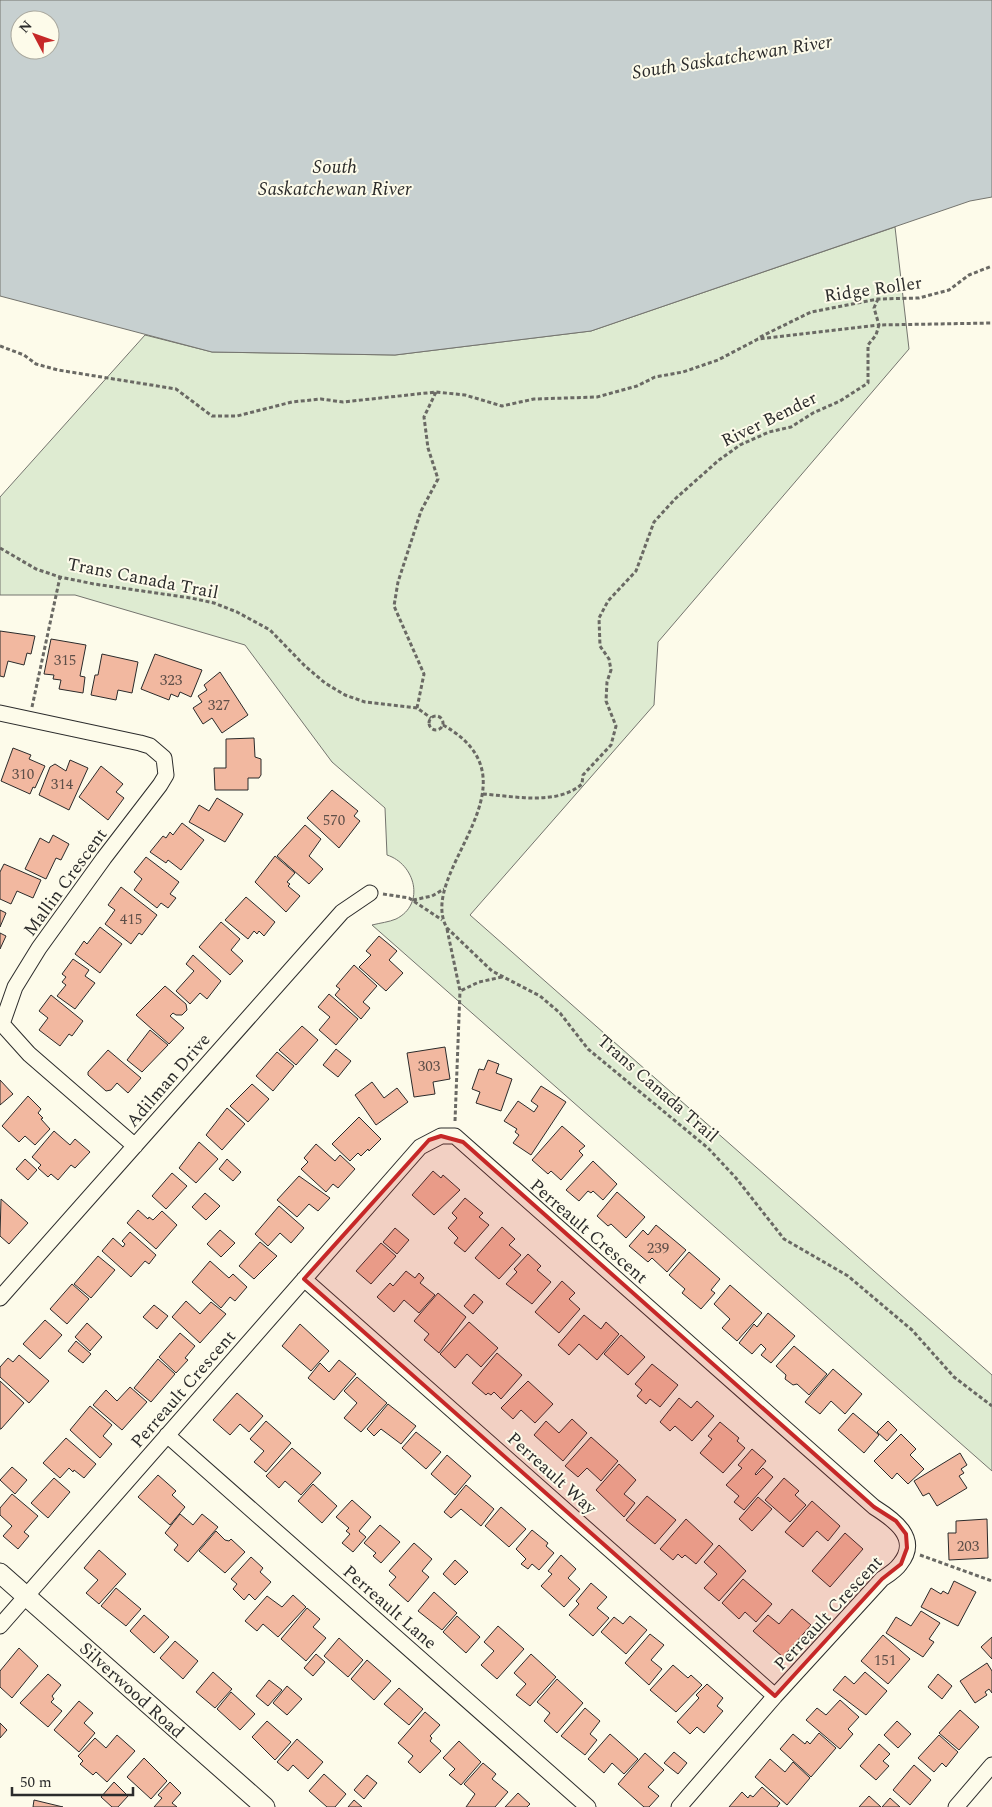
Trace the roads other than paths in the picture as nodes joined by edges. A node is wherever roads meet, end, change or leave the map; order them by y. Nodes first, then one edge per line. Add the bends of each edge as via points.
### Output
1 (0, 713) edge
2 (370, 893) road end
3 (135, 1146) junction
4 (304, 1279) junction
5 (1, 1295) edge
6 (167, 1435) junction
7 (0, 1573) edge
8 (26, 1596) junction
9 (0, 1626) edge
10 (775, 1696) junction
11 (992, 1765) edge
12 (265, 1807) edge
13 (588, 1807) edge
14 (679, 1807) edge
15 (956, 1807) edge

1 - 3 street, Mallin Crescent via 140,743 150,746 164,758 166,776 39,948 15,987 2,1024 30,1054
2 - 3 street, Adilman Drive via 342,912
3 - 5 street, Adilman Drive
4 - 6 street, Perreault Crescent
4 - 10 street, Perreault Way
4 - 10 street, Perreault Crescent via 420,1146 441,1136 455,1136 866,1500 896,1521 906,1534 907,1548 901,1564 882,1579
6 - 8 street, Perreault Crescent
6 - 13 street, Perreault Lane
7 - 8 street, Silverwood Road
8 - 9 street, Perreault Crescent
8 - 12 street, Silverwood Road
10 - 14 street, Perreault Crescent
11 - 15 street

